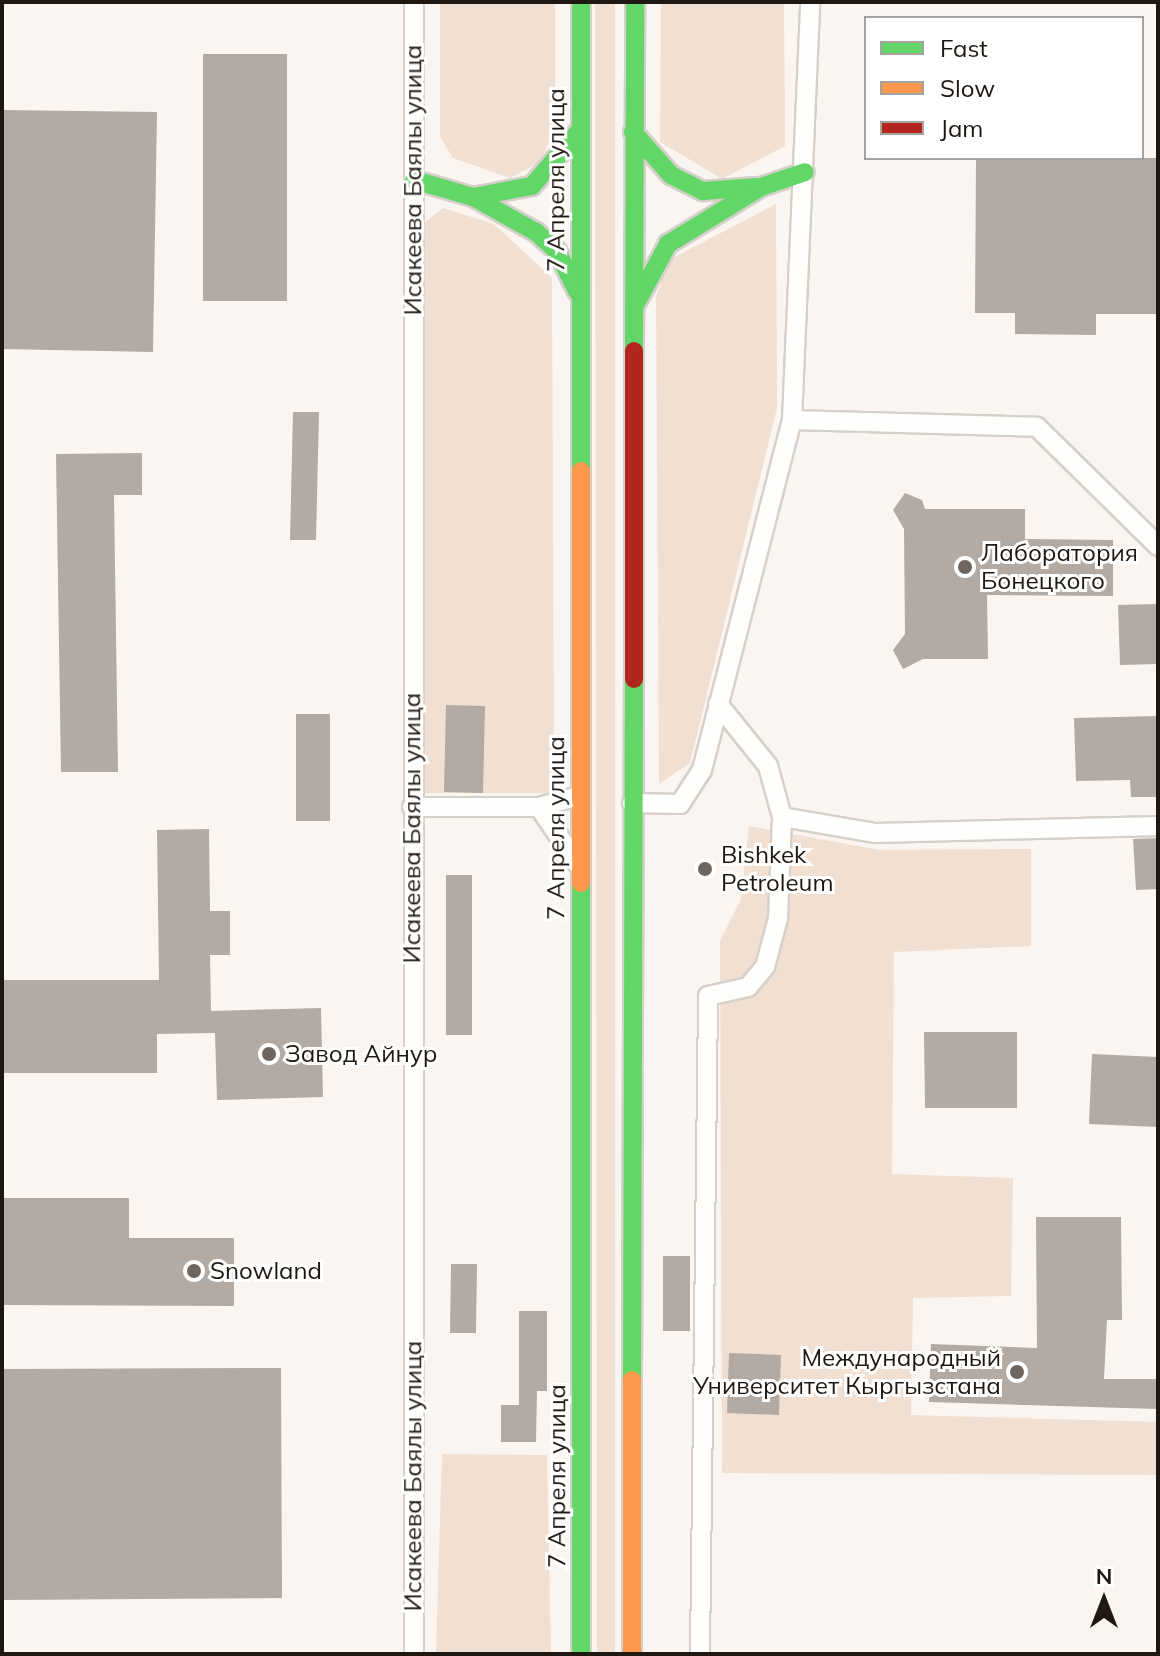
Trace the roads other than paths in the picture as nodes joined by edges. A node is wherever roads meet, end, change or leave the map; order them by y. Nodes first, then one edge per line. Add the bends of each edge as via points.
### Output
1 (414, 2) edge
2 (581, 2) edge
3 (635, 2) edge
4 (810, 2) edge
5 (580, 130) junction
6 (633, 132) junction
7 (805, 172) junction
8 (414, 180) junction
9 (761, 187) junction
10 (473, 197) junction
11 (580, 299) junction
12 (632, 310) junction
13 (792, 420) junction
14 (1158, 546) edge
15 (718, 704) junction
16 (579, 796) junction
17 (632, 803) junction
18 (412, 807) junction
19 (539, 807) junction
20 (782, 817) junction
21 (1158, 826) edge
22 (580, 867) junction
23 (414, 1654) edge
24 (581, 1654) edge
25 (632, 1654) edge
26 (700, 1654) edge

1 - 8 street, Исакеева Баялы улица
2 - 5 main road, 7 Апреля улица
3 - 6 main road
4 - 7 street
5 - 10 main road via 532,186
5 - 11 main road, 7 Апреля улица
6 - 9 main road via 671,175 703,191
6 - 12 main road
7 - 9 main road
7 - 13 street
8 - 10 main road
8 - 18 street, Исакеева Баялы улица
9 - 12 main road via 668,244
10 - 11 main road via 536,232 557,251
11 - 16 main road, 7 Апреля улица
12 - 17 main road
13 - 14 street via 1037,427
13 - 15 street
15 - 17 street via 702,770 680,804
15 - 20 street via 768,766
16 - 19 street
16 - 22 main road, 7 Апреля улица
17 - 25 main road
18 - 19 street
18 - 23 street, Исакеева Баялы улица
19 - 22 street
20 - 21 street via 876,833
20 - 26 street via 778,918 765,967 748,987 708,996
22 - 24 main road, 7 Апреля улица

